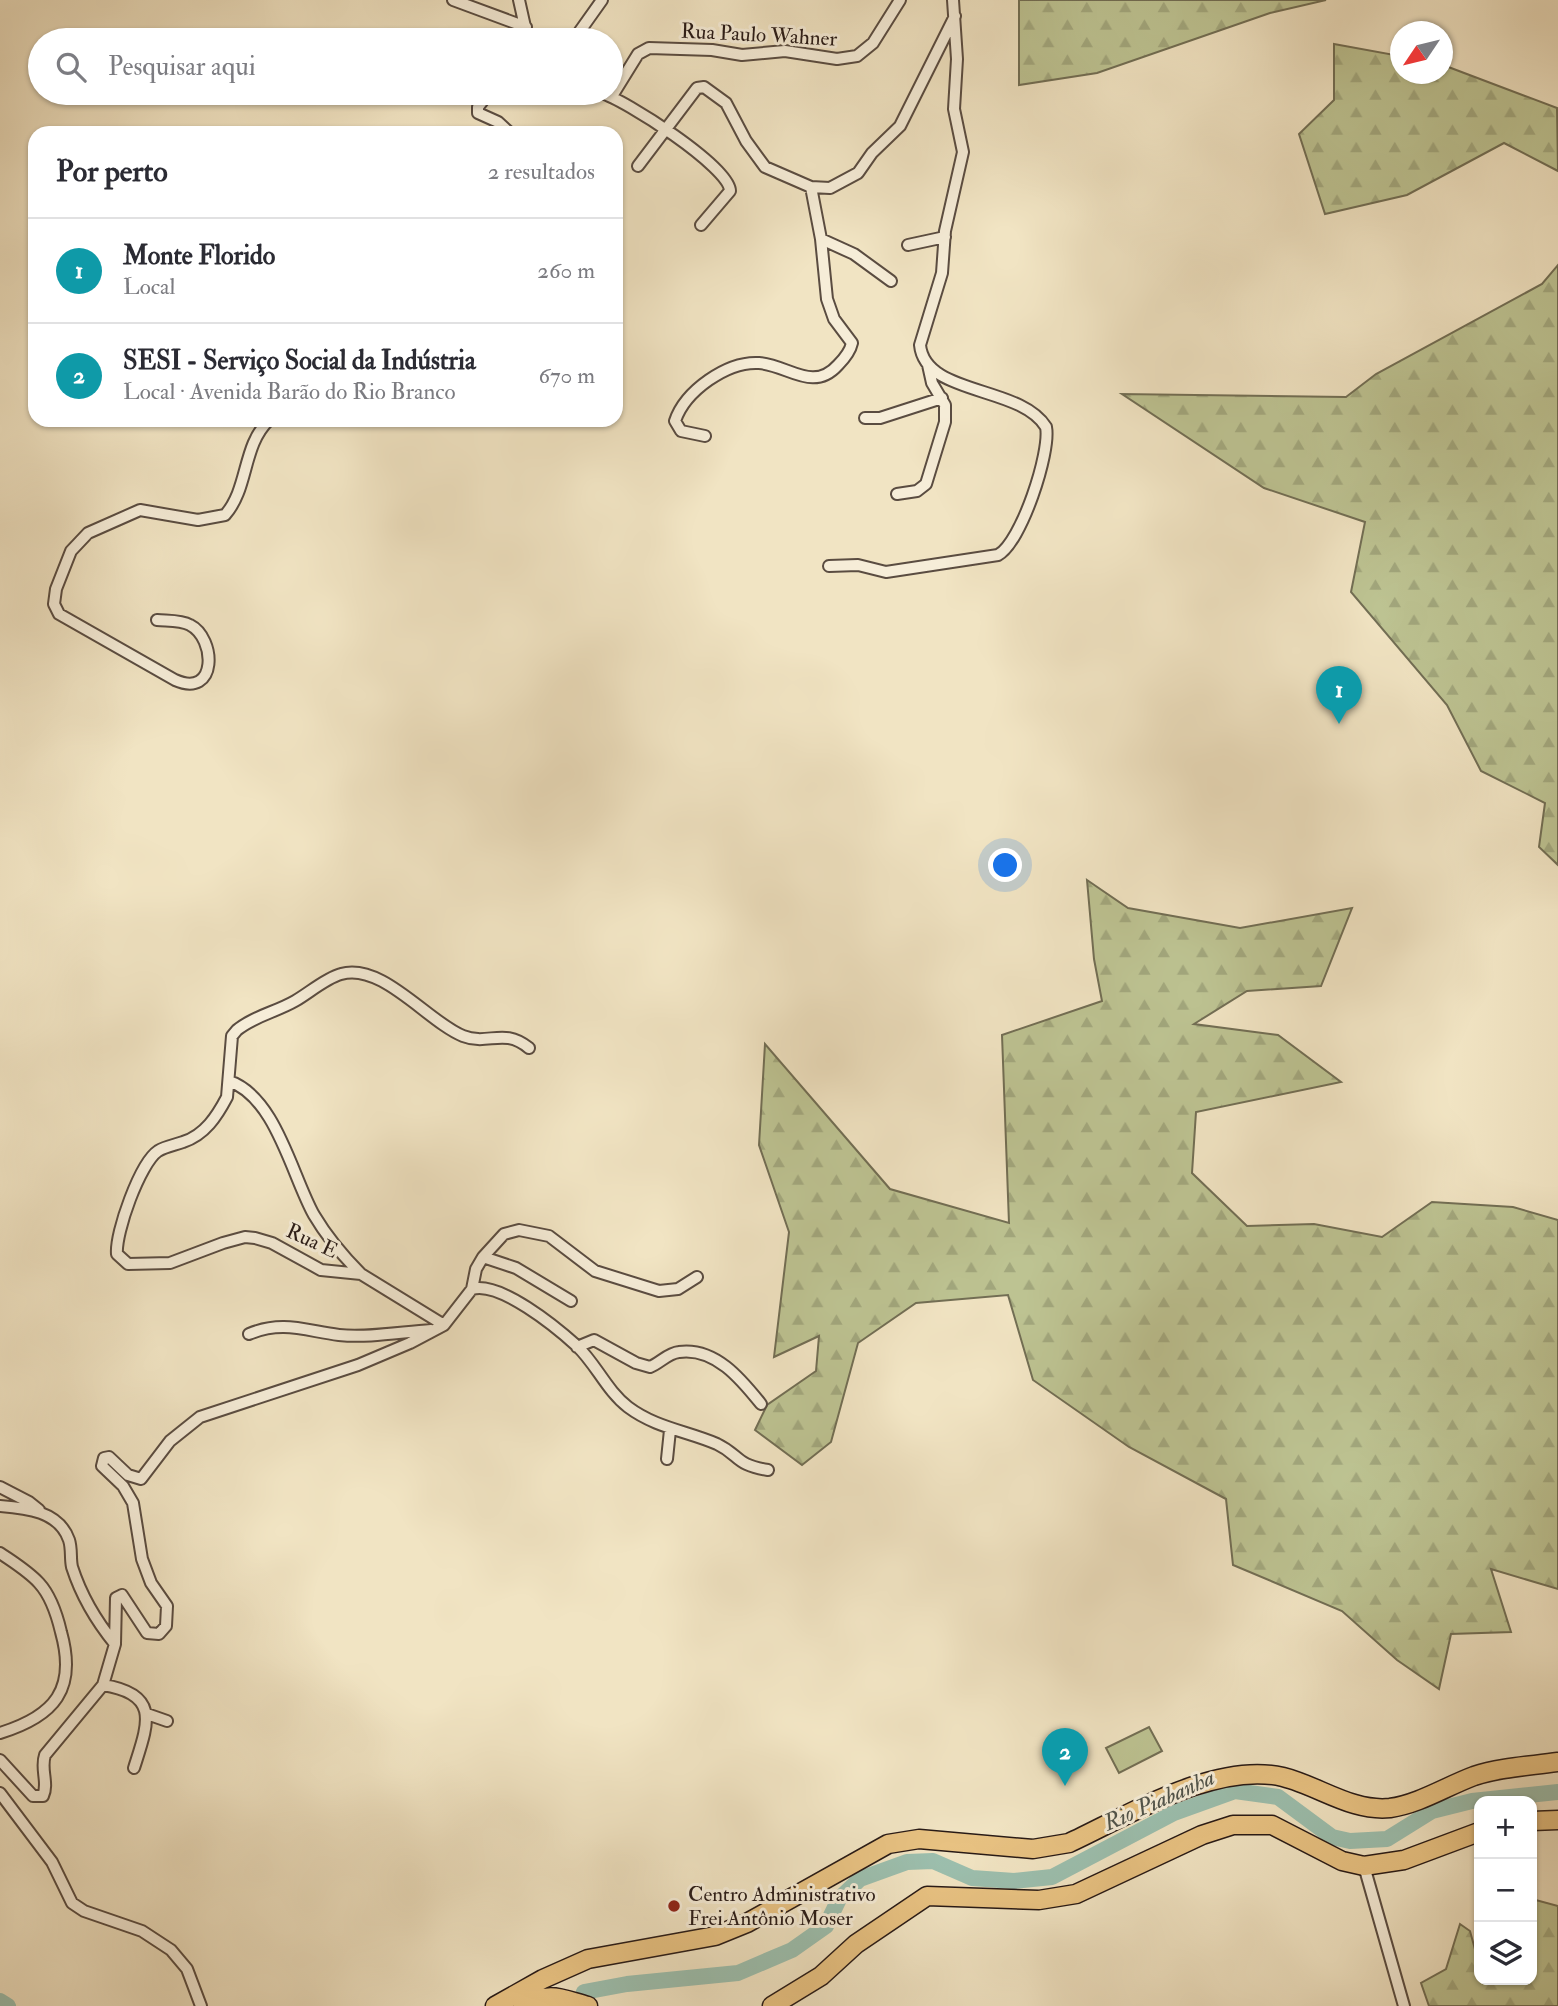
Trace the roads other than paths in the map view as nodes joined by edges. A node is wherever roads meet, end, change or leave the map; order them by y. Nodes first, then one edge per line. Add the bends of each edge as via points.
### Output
1 (453, 0) edge
2 (519, 0) edge
3 (602, 0) edge
4 (900, 0) edge
5 (953, 0) edge
6 (955, 16) junction
7 (526, 27) joint
8 (582, 28) edge
9 (623, 73) edge
10 (623, 104) edge
11 (480, 105) edge
12 (502, 126) edge
13 (665, 129) junction
14 (638, 166) dead end
15 (811, 187) junction
16 (701, 225) dead end
17 (944, 237) junction
18 (821, 239) junction
19 (908, 244) dead end
20 (891, 281) dead end
21 (928, 365) junction
22 (942, 398) junction
23 (865, 418) dead end
24 (264, 427) edge
25 (705, 436) dead end
26 (897, 494) dead end
27 (829, 566) dead end
28 (157, 620) dead end
29 (529, 1048) dead end
30 (229, 1081) junction
31 (483, 1257) junction
32 (361, 1275) junction
33 (697, 1277) dead end
34 (472, 1289) junction
35 (571, 1301) dead end
36 (441, 1328) junction
37 (249, 1334) dead end
38 (577, 1347) junction
39 (761, 1404) dead end
40 (670, 1430) junction
41 (667, 1459) dead end
42 (768, 1471) dead end
43 (0, 1487) edge
44 (0, 1506) edge
45 (41, 1513) junction
46 (0, 1553) edge
47 (115, 1644) junction
48 (103, 1685) junction
49 (147, 1714) junction
50 (167, 1721) dead end
51 (0, 1732) edge
52 (0, 1759) edge
53 (1558, 1762) edge
54 (134, 1768) dead end
55 (0, 1793) edge
56 (1558, 1820) edge
57 (1537, 1821) edge
58 (1474, 1834) edge
59 (1364, 1866) junction
60 (201, 2006) edge
61 (495, 2006) edge
62 (523, 2006) edge
63 (588, 2006) edge
64 (772, 2006) edge
65 (1404, 2006) edge

1 - 7 street
2 - 7 street
3 - 8 street
4 - 9 street, Rua Paulo Wahner via 873,43 857,56 837,60 785,51 742,55 649,48
5 - 6 street
6 - 15 street via 900,126 858,173 830,188
6 - 17 street via 954,109 963,152
10 - 13 street
11 - 12 street via 478,113
13 - 14 street
13 - 15 street via 695,90 704,87 726,103 765,166
13 - 16 street via 719,171 730,186 727,196
15 - 18 street
17 - 19 street
17 - 21 street via 942,273 920,345
18 - 20 street via 854,254
18 - 25 street via 827,299 834,319 850,337 850,351 822,378 759,363 714,378 693,394 675,419 681,431
21 - 22 street
21 - 27 street via 951,380 1017,402 1046,426 1040,471 1009,548 986,559 886,572 858,565
22 - 23 street via 880,418
22 - 26 street via 947,414 926,484 917,491
24 - 28 street via 253,441 234,502 225,515 198,520 140,510 94,530 71,551 54,599 61,616 182,683 203,678 209,657 196,629 183,622
29 - 30 street via 512,1037 462,1035 388,984 343,973 237,1030 231,1044
30 - 32 street via 240,1084 263,1110 317,1221
30 - 32 street, Rua E via 227,1097 209,1125 197,1136 159,1150 148,1161 122,1224 119,1258 128,1264 156,1265 245,1237 272,1243 321,1270
31 - 33 street via 504,1234 535,1231 561,1243 595,1271 659,1291 678,1289
31 - 34 street
31 - 35 street via 516,1268
32 - 36 street, Rua E
34 - 36 street
34 - 38 street via 487,1287 505,1295
36 - 37 street via 340,1335 284,1326
36 - 47 street via 358,1365 201,1417 170,1441 141,1479 104,1458 102,1466 133,1503 142,1559 168,1610 164,1629 152,1635 143,1629 128,1600 118,1596 114,1602
38 - 39 street via 594,1340 650,1367 678,1352 709,1356 737,1376
38 - 40 street via 625,1404
40 - 41 street
40 - 42 street via 712,1442 744,1466
43 - 45 street
44 - 45 street
45 - 47 street via 66,1534 77,1579
46 - 51 street via 47,1595 59,1623 68,1667 63,1689 49,1705 31,1720
47 - 48 street
48 - 49 street via 135,1694
48 - 52 street via 43,1761 46,1788 41,1797 33,1796
49 - 50 street
49 - 54 street
53 - 61 main road via 1476,1776 1417,1799 1376,1808 1283,1777 1246,1773 1174,1795 1051,1848 919,1839 888,1844 724,1932 588,1959
55 - 60 street via 52,1862 72,1903 142,1931 171,1950 187,1969
56 - 57 main road
58 - 59 main road via 1404,1860
59 - 64 main road via 1350,1864 1272,1825 1248,1823 1202,1835 1076,1895 1040,1900 927,1896 856,1944 821,1976
59 - 65 street
62 - 63 main road via 551,1995

